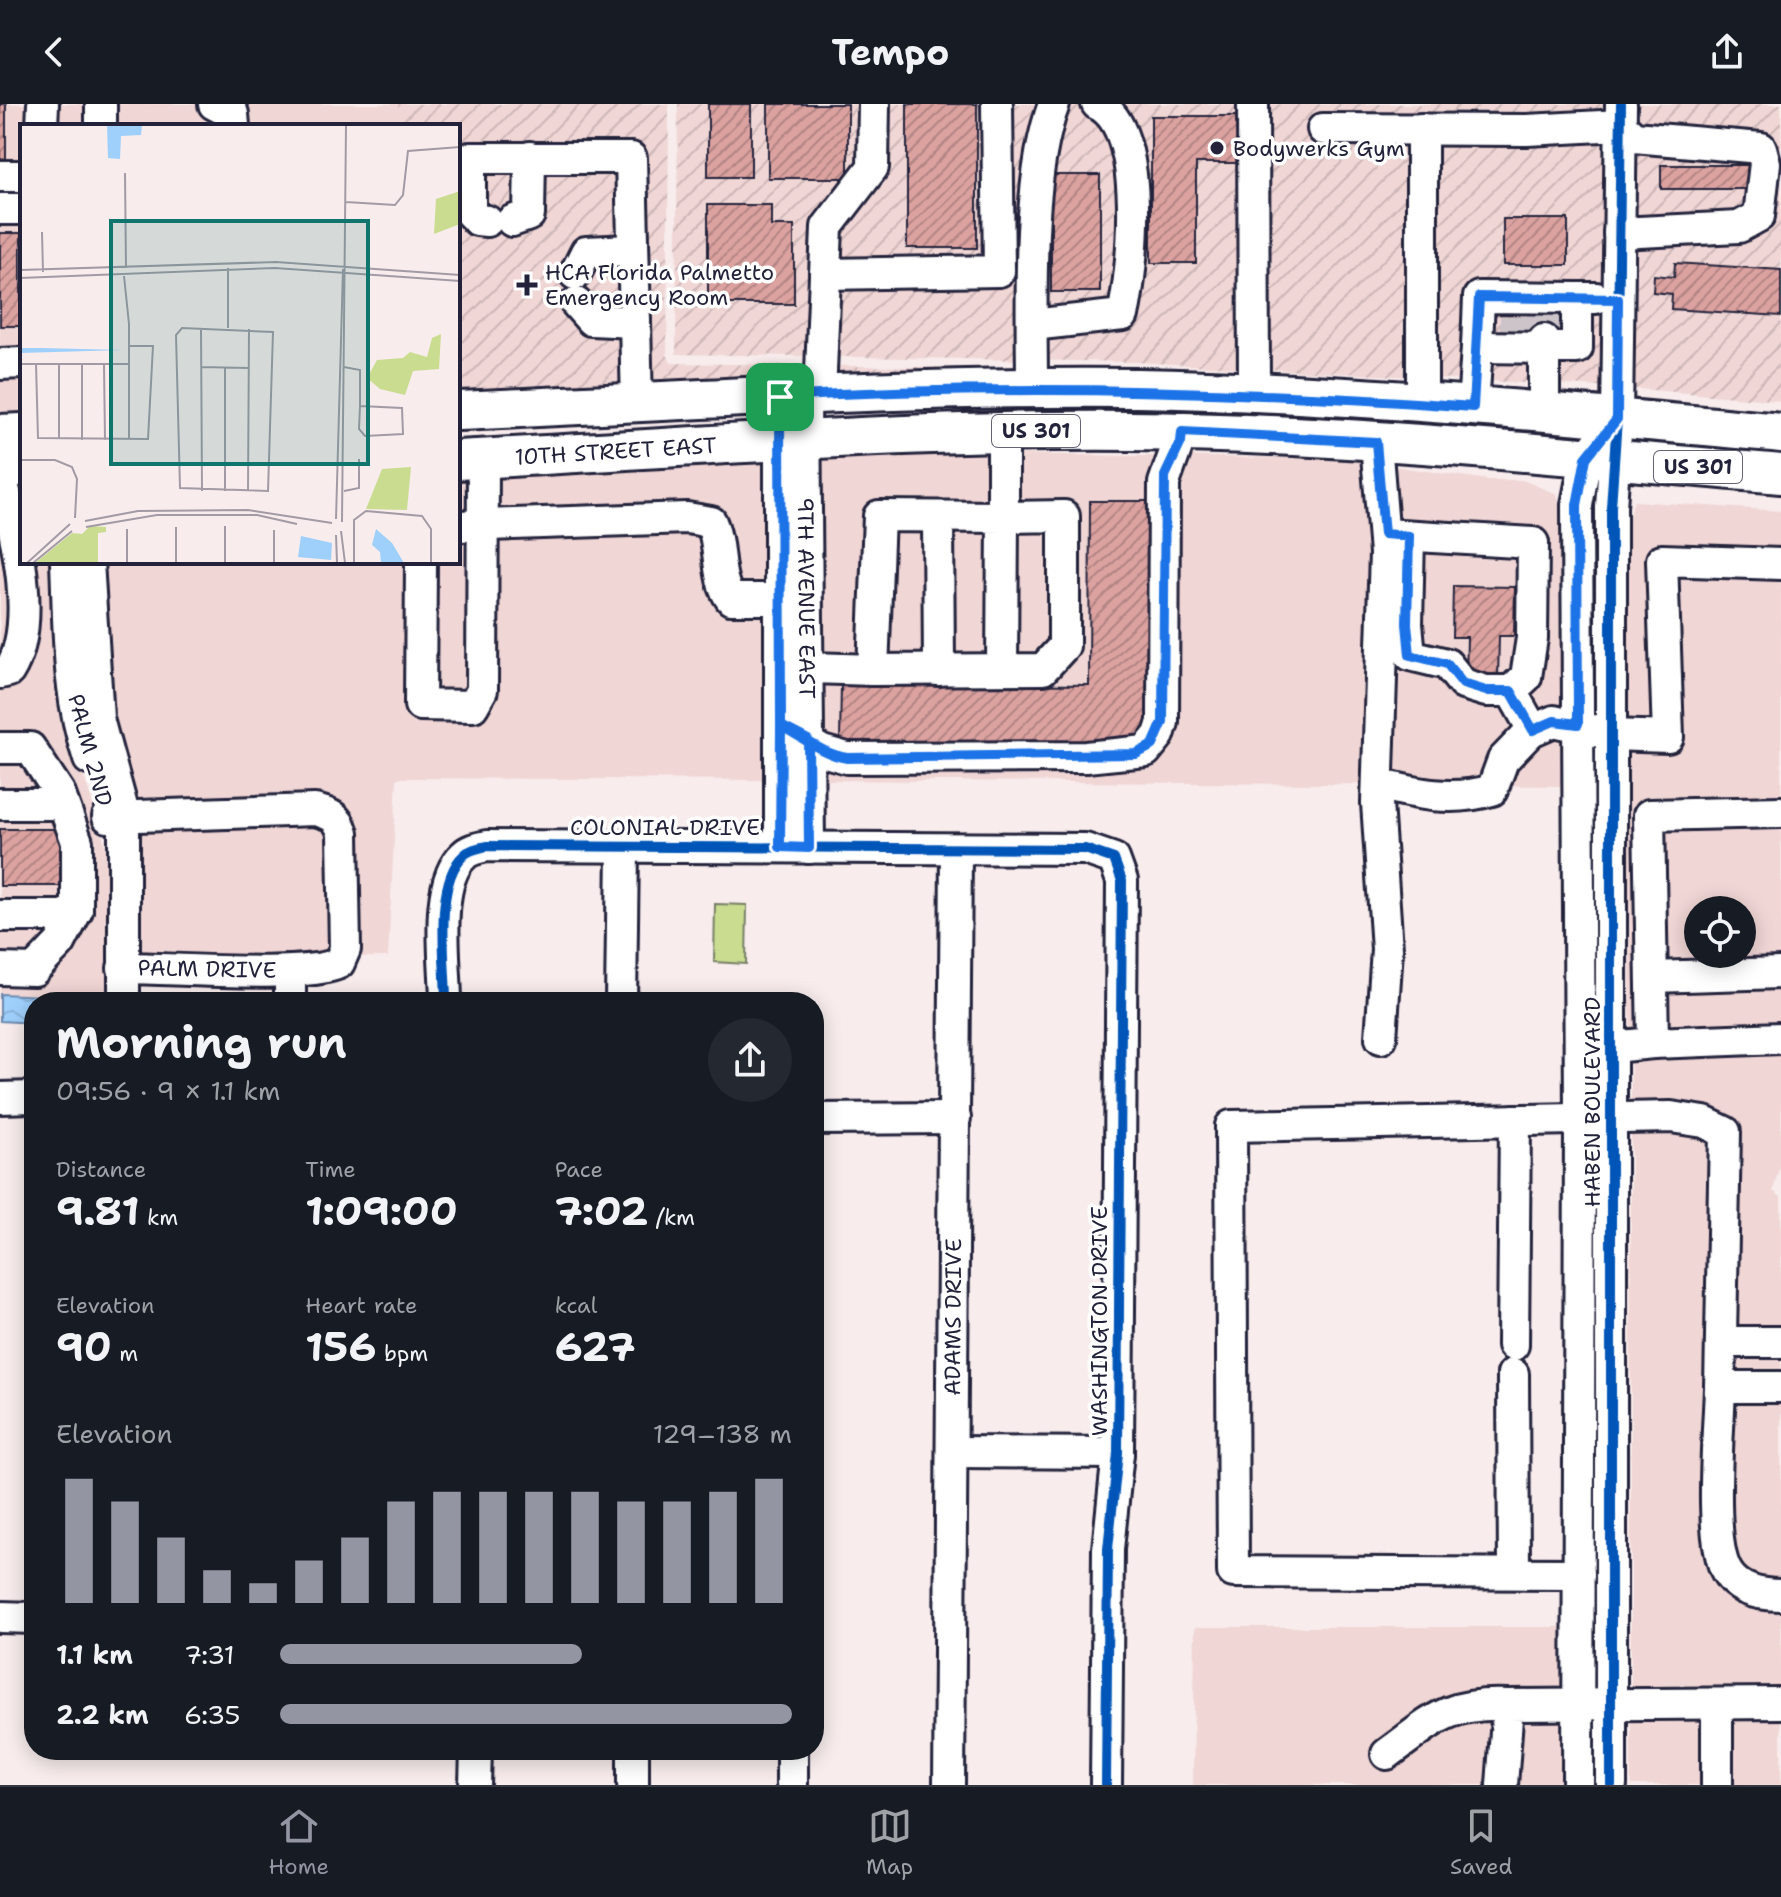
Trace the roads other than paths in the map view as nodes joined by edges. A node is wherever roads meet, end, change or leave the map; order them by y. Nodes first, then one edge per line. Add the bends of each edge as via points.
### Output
1 (43, 104) edge
2 (214, 104) edge
3 (874, 104) edge
4 (997, 104) edge
5 (1054, 104) edge
6 (1097, 104) edge
7 (1253, 104) edge
8 (1621, 115) edge
9 (42, 124) edge
10 (234, 124) edge
11 (1323, 129) dead end
12 (1422, 129) junction
13 (530, 157) junction
14 (1619, 233) junction
15 (633, 250) junction
16 (825, 274) junction
17 (1577, 298) junction
18 (1618, 299) junction
19 (635, 322) junction
20 (1032, 325) junction
21 (1529, 325) junction
22 (1477, 347) junction
23 (20, 363) edge
24 (0, 364) edge
25 (1032, 388) junction
26 (1254, 392) junction
27 (802, 396) junction
28 (1422, 403) junction
29 (637, 404) junction
30 (1473, 407) junction
31 (470, 413) edge
32 (1544, 413) junction
33 (1617, 419) junction
34 (1003, 431) junction
35 (1182, 432) junction
36 (20, 433) edge
37 (1781, 433) edge
38 (0, 434) edge
39 (793, 441) junction
40 (1376, 442) junction
41 (1600, 459) junction
42 (471, 460) edge
43 (1781, 474) edge
44 (10, 480) edge
45 (938, 517) junction
46 (1003, 517) junction
47 (471, 526) edge
48 (1396, 535) junction
49 (66, 564) edge
50 (88, 564) edge
51 (421, 564) edge
52 (1781, 564) edge
53 (6, 582) edge
54 (781, 599) junction
55 (0, 614) edge
56 (794, 666) junction
57 (1002, 669) junction
58 (873, 670) junction
59 (939, 670) junction
60 (0, 673) edge
61 (1511, 691) junction
62 (1578, 724) junction
63 (781, 726) junction
64 (1533, 730) junction
65 (1612, 735) junction
66 (808, 740) junction
67 (0, 748) edge
68 (1378, 784) junction
69 (0, 804) edge
70 (63, 804) junction
71 (1781, 812) edge
72 (1612, 814) junction
73 (1649, 815) junction
74 (116, 816) junction
75 (623, 848) junction
76 (794, 848) junction
77 (956, 849) junction
78 (1114, 859) joint
79 (77, 910) junction
80 (0, 916) edge
81 (123, 968) junction
82 (0, 969) edge
83 (290, 972) junction
84 (1781, 973) edge
85 (1652, 977) junction
86 (124, 992) edge
87 (290, 992) edge
88 (446, 992) edge
89 (621, 992) edge
90 (1381, 1038) dead end
91 (1781, 1038) edge
92 (1653, 1043) junction
93 (1612, 1047) junction
94 (24, 1097) edge
95 (0, 1098) edge
96 (1612, 1117) junction
97 (955, 1118) junction
98 (1580, 1118) junction
99 (824, 1119) edge
100 (1515, 1120) junction
101 (1721, 1342) junction
102 (1781, 1342) edge
103 (1720, 1387) junction
104 (1781, 1387) edge
105 (952, 1452) junction
106 (1118, 1453) junction
107 (1514, 1573) junction
108 (1579, 1574) junction
109 (1781, 1595) edge
110 (0, 1617) edge
111 (24, 1618) edge
112 (1781, 1703) edge
113 (1717, 1704) junction
114 (1508, 1705) junction
115 (1579, 1705) junction
116 (1612, 1705) junction
117 (1387, 1754) dead end
118 (476, 1760) edge
119 (633, 1760) edge
120 (792, 1760) edge
121 (475, 1785) edge
122 (633, 1785) edge
123 (792, 1785) edge
124 (949, 1785) edge
125 (1106, 1785) edge
126 (1502, 1785) edge
127 (1578, 1785) edge
128 (1611, 1785) edge
129 (1717, 1785) edge

1 - 9 street
2 - 10 street via 233,114
3 - 16 street, 9TH AVENUE EAST via 873,167 827,227
4 - 16 street via 999,271
5 - 20 street via 1044,130 1038,190
6 - 20 street via 1120,126 1131,185 1134,228 1123,315
7 - 26 street
8 - 12 street
8 - 14 street, HABEN BOULEVARD
8 - 14 street via 1634,137 1761,148 1765,163 1759,216 1739,227
11 - 12 street
12 - 28 street
13 - 13 street via 470,158 470,213 477,220 529,215
13 - 15 street via 631,158
14 - 18 street, HABEN BOULEVARD
15 - 19 street
15 - 19 street via 586,252 576,288 591,320
16 - 27 street, 9TH AVENUE EAST
17 - 18 street
17 - 21 street
17 - 21 street via 1577,348
18 - 33 street, HABEN BOULEVARD
19 - 29 street
20 - 25 street
21 - 22 street
21 - 22 street via 1479,297
21 - 32 street
22 - 30 street
23 - 24 street
25 - 26 main road, 10TH STREET EAST / US 301
25 - 27 main road, 10TH STREET EAST / US 301
26 - 28 main road, 10TH STREET EAST / US 301
26 - 34 main road via 1225,408 1045,411
27 - 29 main road, 10TH STREET EAST / US 301
27 - 39 street, 9TH AVENUE EAST
28 - 30 main road, 10TH STREET EAST / US 301
29 - 31 main road, 10TH STREET EAST / US 301
30 - 32 main road, 10TH STREET EAST / US 301
32 - 33 main road, 10TH STREET EAST / US 301
33 - 37 main road, 10TH STREET EAST / US 301
33 - 41 street, HABEN BOULEVARD
34 - 35 main road, 10TH STREET EAST / US 301
34 - 39 main road, 10TH STREET EAST / US 301
34 - 46 street
35 - 40 main road, 10TH STREET EAST / US 301
35 - 66 street via 1164,483 1163,722 1146,751 1086,757 847,758 822,751
36 - 38 main road
39 - 42 main road, 10TH STREET EAST / US 301
39 - 54 street, 9TH AVENUE EAST
39 - 56 street, 9TH AVENUE EAST
40 - 41 main road, 10TH STREET EAST / US 301
40 - 48 street
41 - 43 main road, 10TH STREET EAST / US 301
41 - 62 street, HABEN BOULEVARD via 1577,505
41 - 65 street, HABEN BOULEVARD via 1611,507
42 - 47 street
44 - 53 street via 16,537
45 - 46 street
45 - 58 street via 879,516
45 - 59 street
46 - 57 street
46 - 57 street via 1064,516 1064,646 1043,669
47 - 51 street via 482,690 473,706 420,705
47 - 54 street via 687,518 711,522 719,539 723,589 731,599
48 - 61 street via 1410,655 1447,664 1463,684
48 - 61 street via 1533,543 1532,638 1526,677
48 - 68 street
49 - 74 street, PALM 2ND via 75,713
50 - 74 street, PALM 2ND via 98,719
52 - 65 street via 1662,560 1668,737
53 - 55 street
53 - 60 street via 24,632 19,655 9,671
54 - 56 street, 9TH AVENUE EAST
56 - 58 street
56 - 63 street, 9TH AVENUE EAST
56 - 66 street, 9TH AVENUE EAST
57 - 59 street
58 - 59 street
61 - 64 street
62 - 64 street via 1554,721
62 - 65 street
62 - 98 street, HABEN BOULEVARD
63 - 66 street
63 - 76 street, 9TH AVENUE EAST
64 - 68 street via 1503,760 1492,790 1470,797 1426,796
65 - 72 street, HABEN BOULEVARD
66 - 76 street, 9TH AVENUE EAST
67 - 70 street via 30,748
68 - 90 street via 1387,949
69 - 70 street
70 - 79 street via 77,842
71 - 73 street
72 - 73 street
72 - 93 street, HABEN BOULEVARD
73 - 85 street
74 - 81 street, PALM 2ND via 126,888
74 - 83 street, PALM DRIVE via 315,810 339,821 345,949 339,963 328,969
75 - 76 street, COLONIAL DRIVE
75 - 88 street, COLONIAL DRIVE via 487,846 469,851 458,862 445,893
75 - 89 street
76 - 77 street, COLONIAL DRIVE
77 - 78 street, COLONIAL DRIVE via 1085,849
77 - 97 street, ADAMS DRIVE
78 - 106 street, WASHINGTON DRIVE via 1122,881
79 - 80 street via 62,916
79 - 82 street via 60,943 34,970
81 - 83 street, PALM DRIVE
81 - 86 street, PALM 2ND
83 - 87 street
84 - 85 street
85 - 92 street
91 - 92 street
92 - 93 street
93 - 96 street, HABEN BOULEVARD
94 - 95 street
96 - 98 street
96 - 101 street via 1671,1117 1704,1122 1725,1132
96 - 116 street, HABEN BOULEVARD
97 - 99 street
97 - 105 street, ADAMS DRIVE
98 - 100 street
98 - 108 street, HABEN BOULEVARD
100 - 107 street
100 - 107 street via 1231,1126 1233,1572
101 - 102 street
101 - 103 street
103 - 104 street
103 - 109 street via 1717,1546 1728,1574 1756,1595
105 - 106 street
105 - 124 street, ADAMS DRIVE
106 - 125 street, WASHINGTON DRIVE via 1108,1549
107 - 108 street
108 - 115 street, HABEN BOULEVARD
110 - 111 street
112 - 113 street
113 - 116 street
113 - 129 street
114 - 115 street
114 - 117 street via 1473,1703 1445,1712
114 - 126 street
115 - 116 street
115 - 127 street, HABEN BOULEVARD
116 - 128 street, HABEN BOULEVARD
118 - 121 street
119 - 122 street
120 - 123 street

